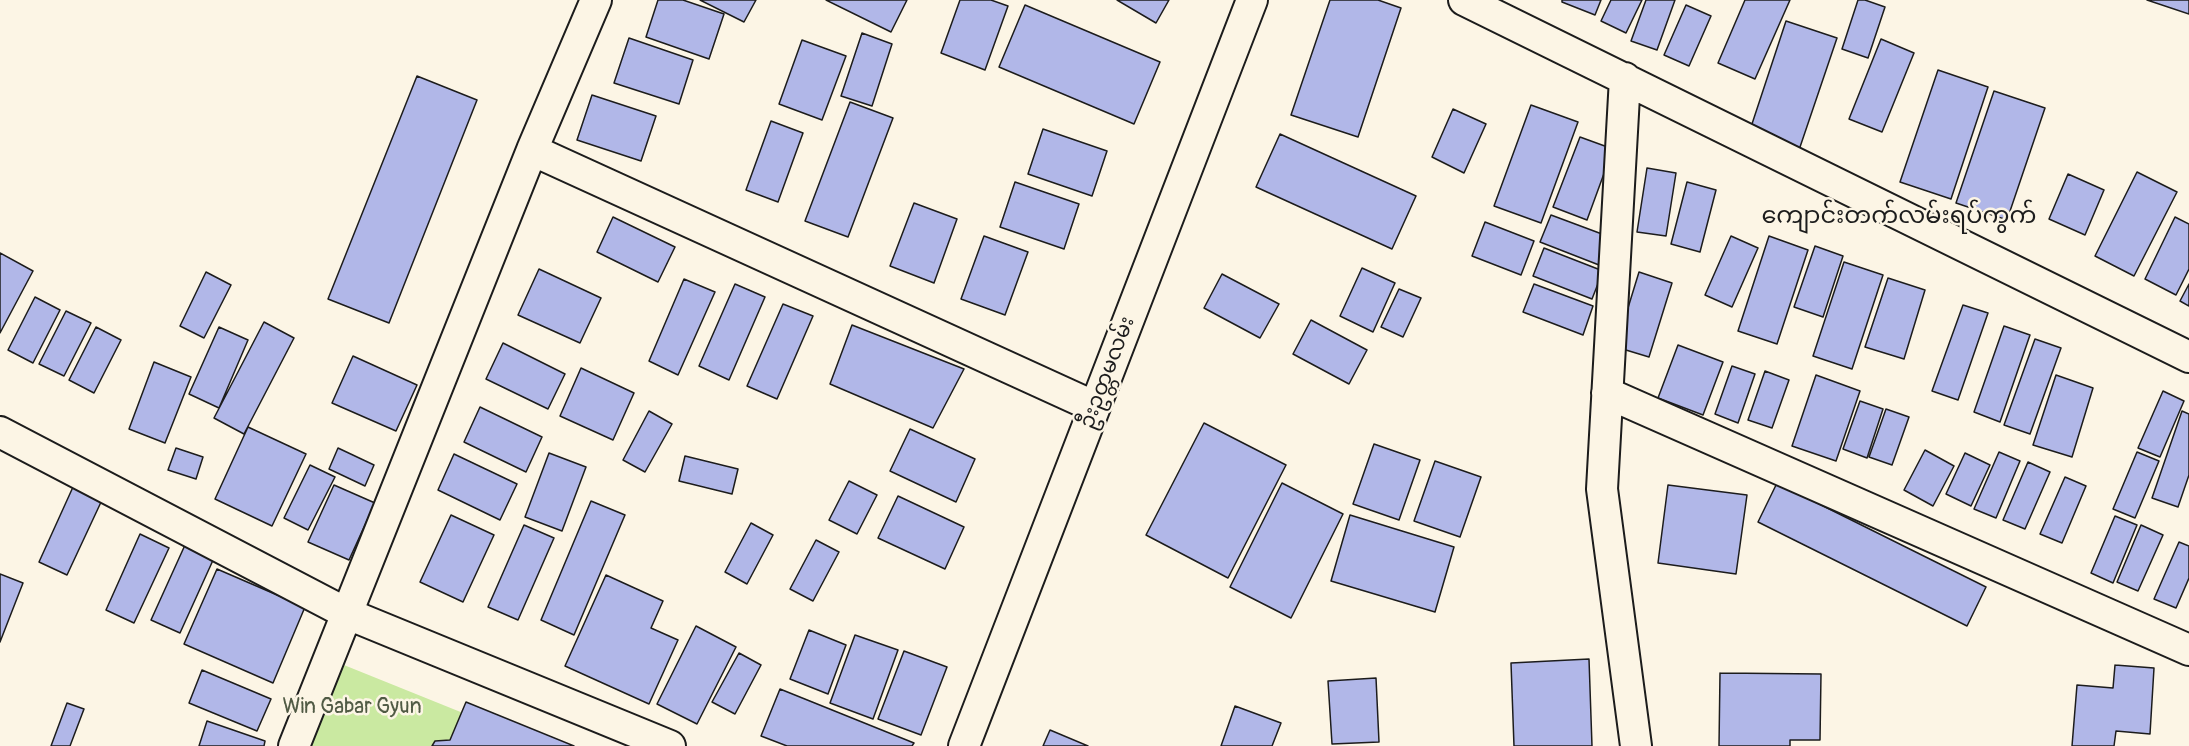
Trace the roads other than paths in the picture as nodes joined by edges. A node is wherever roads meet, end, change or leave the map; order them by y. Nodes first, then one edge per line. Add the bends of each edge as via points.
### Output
1 (596, 0) edge
2 (1252, 0) edge
3 (1464, 0) edge
4 (1625, 78) junction
5 (532, 150) junction
6 (2189, 357) edge
7 (1607, 393) junction
8 (1095, 407) junction
9 (0, 432) edge
10 (348, 614) junction
11 (2189, 650) edge
12 (294, 746) edge
13 (670, 746) edge
14 (964, 746) edge
15 (1636, 746) edge

1 - 5 street
2 - 8 street, ဦးဥတ္တမလမ်း
3 - 4 street
4 - 6 street
4 - 7 street
5 - 8 street
5 - 10 street
7 - 11 street
7 - 15 street via 1602,489
8 - 14 street, ဦးဥတ္တမလမ်း
9 - 10 street
10 - 12 street
10 - 13 street

